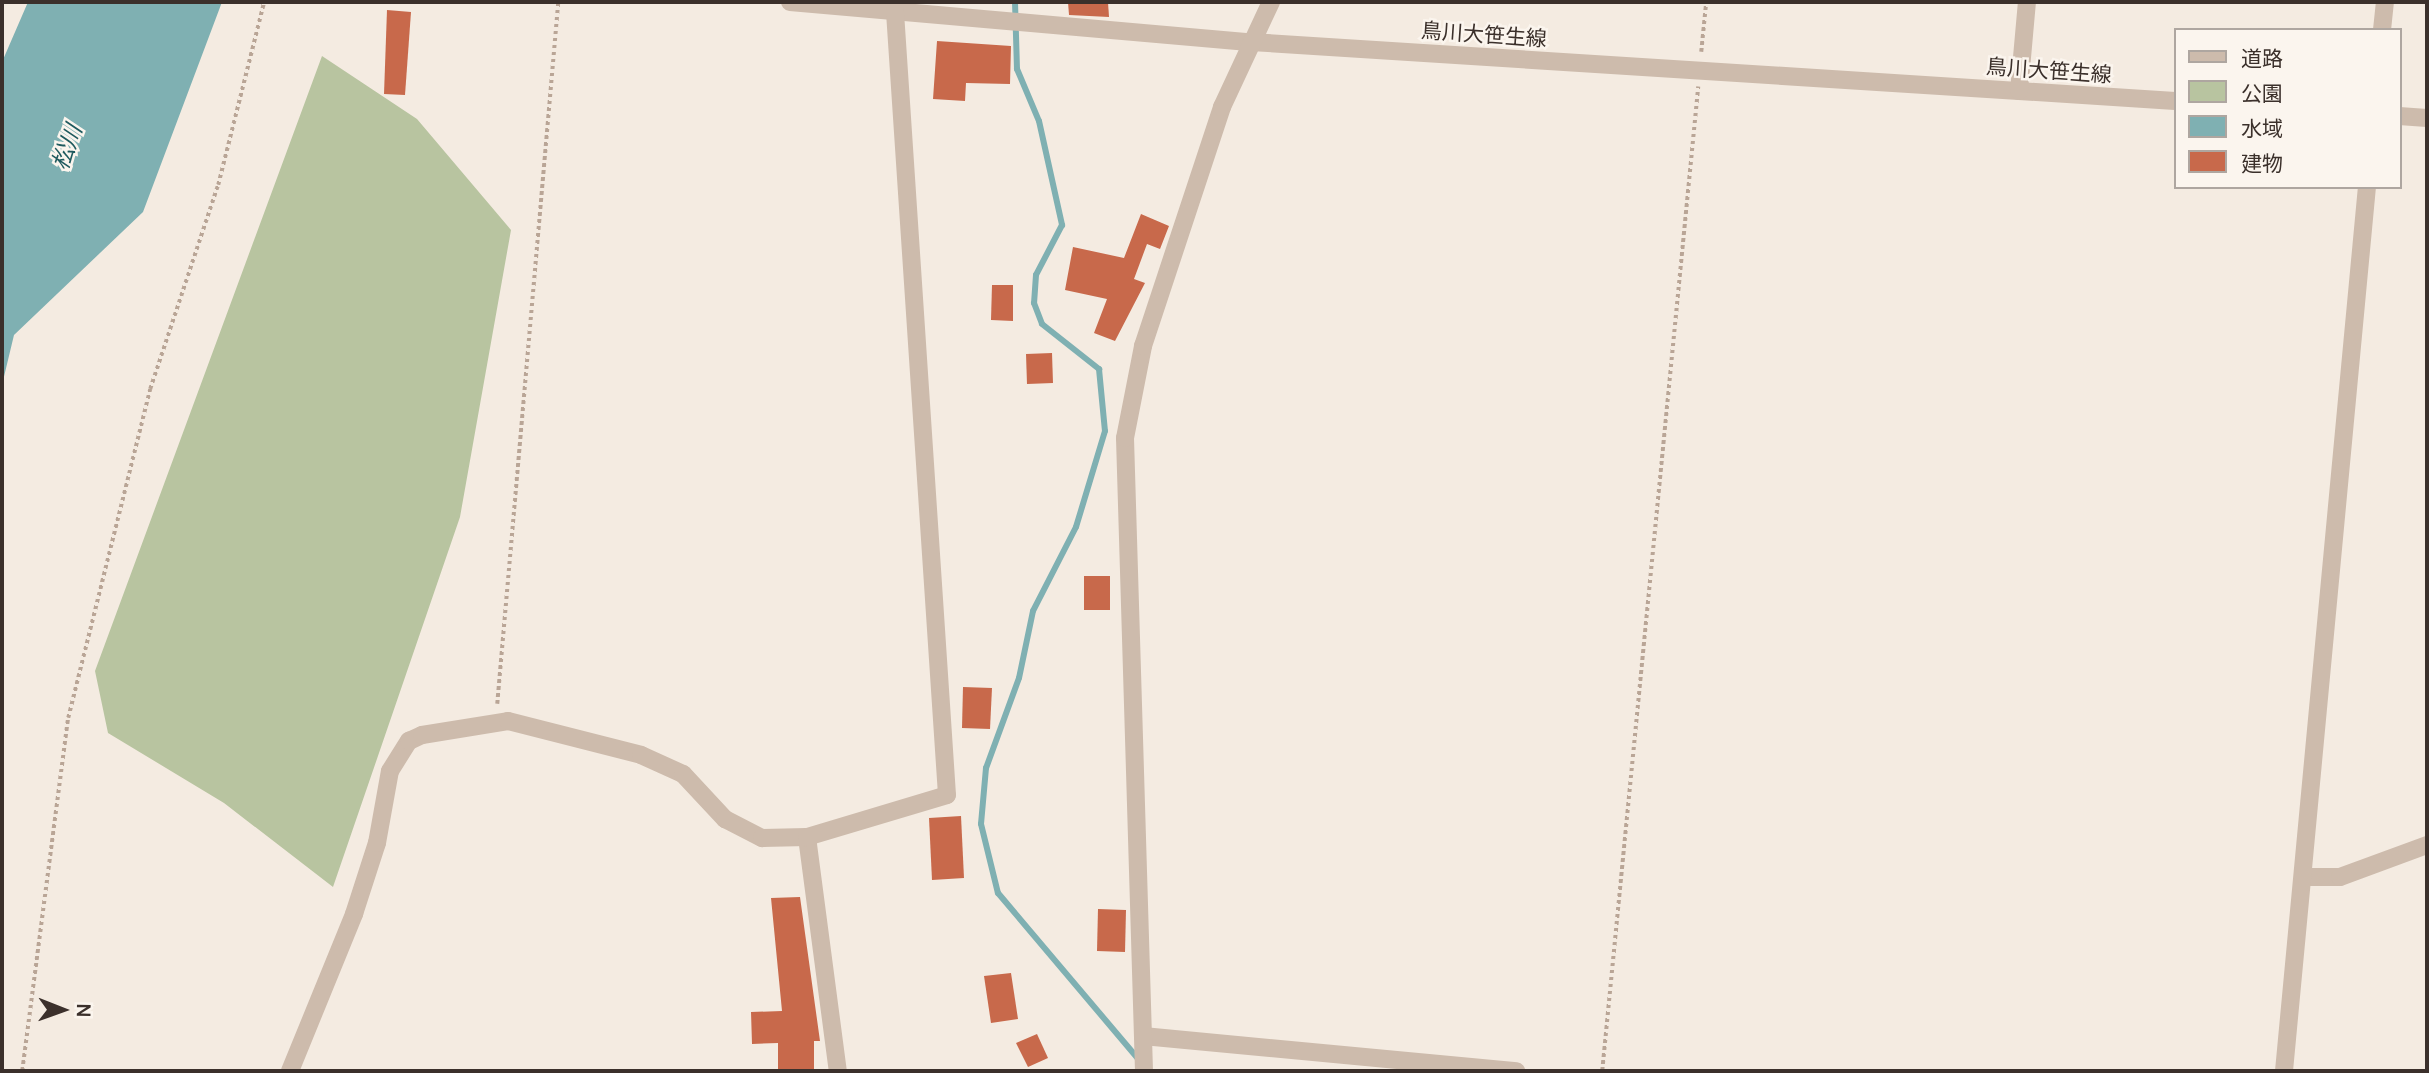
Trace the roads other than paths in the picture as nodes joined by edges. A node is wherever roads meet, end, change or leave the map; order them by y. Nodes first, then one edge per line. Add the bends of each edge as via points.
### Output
1 (790, 2) edge
2 (1270, 2) edge
3 (2027, 2) edge
4 (2385, 2) edge
5 (895, 12) junction
6 (2382, 28) edge
7 (1251, 42) junction
8 (2019, 91) junction
9 (2174, 101) edge
10 (2401, 116) edge
11 (2427, 118) edge
12 (2367, 189) edge
13 (807, 837) junction
14 (2427, 845) edge
15 (2303, 877) junction
16 (1143, 1043) junction
17 (290, 1071) edge
18 (838, 1071) edge
19 (1144, 1071) edge
20 (1516, 1071) edge
21 (2284, 1071) edge

1 - 5 street, 鳥川大笹生線
2 - 7 street
3 - 8 street
4 - 6 street
5 - 7 street, 鳥川大笹生線
5 - 13 street via 948,788 937,802
7 - 8 street, 鳥川大笹生線
7 - 16 street via 1222,107 1143,346 1125,438
8 - 9 street, 鳥川大笹生線
10 - 11 street
12 - 15 street
13 - 17 street via 741,832 664,763 495,721 422,735 400,752 354,914
13 - 18 street
14 - 15 street via 2340,877
15 - 21 street
16 - 19 street
16 - 20 street

